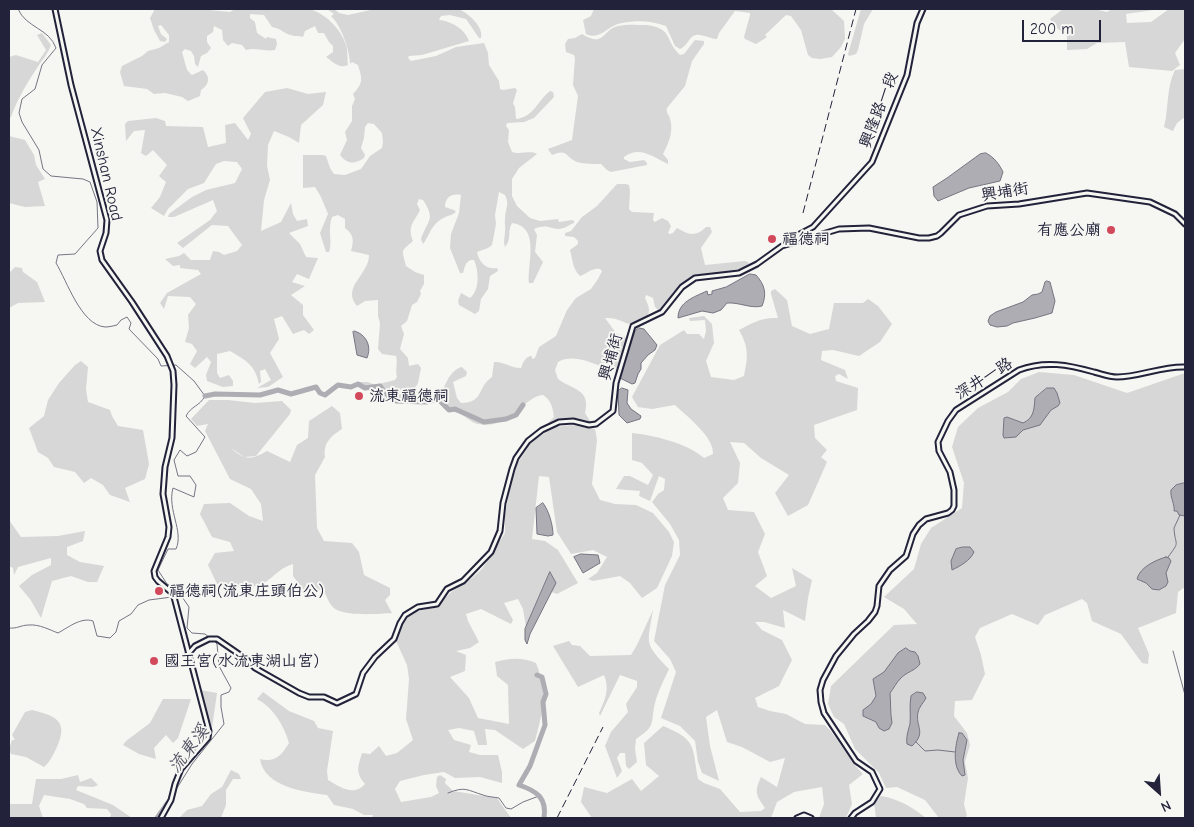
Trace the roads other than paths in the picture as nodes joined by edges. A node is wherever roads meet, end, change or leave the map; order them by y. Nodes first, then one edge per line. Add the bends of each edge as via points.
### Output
1 (55, 9) edge
2 (923, 9) edge
3 (1185, 224) edge
4 (795, 236) junction
5 (798, 242) junction
6 (786, 244) junction
7 (1185, 367) edge
8 (188, 654) junction
9 (161, 818) edge
10 (797, 818) edge
11 (811, 818) edge
12 (852, 818) edge

1 - 8 street, Xinshan Road via 71,85 107,220 100,251 102,260 171,365 174,385 172,438 163,494 169,527 154,571 158,581 174,597
2 - 4 street, 興隆路一段 via 907,74 872,162 813,227
3 - 5 street, 興埔街 via 1175,214 1150,202 1086,193 987,206 958,215 941,233 929,238 848,228
4 - 5 street via 794,240
4 - 6 street, 興隆路一段
5 - 6 street, 興埔街
6 - 8 street, 興埔街 via 739,273 695,278 682,287 662,312 634,326 616,383 613,411 596,424 559,422 528,440 512,469 501,526 490,552 463,581 447,589 437,604 418,607 405,615 394,639 363,673 353,697 337,703 324,697 304,695 255,668 213,638 194,646
7 - 12 street, 深井一路 via 1113,377 1068,365 1028,367 956,410 938,442 950,472 954,506 952,510 926,519 918,526 906,556 890,570 879,586 875,612 836,656 820,690 829,722 856,761 872,772 880,789 868,807
8 - 9 street via 209,731 208,738 181,769
10 - 11 street via 804,815

